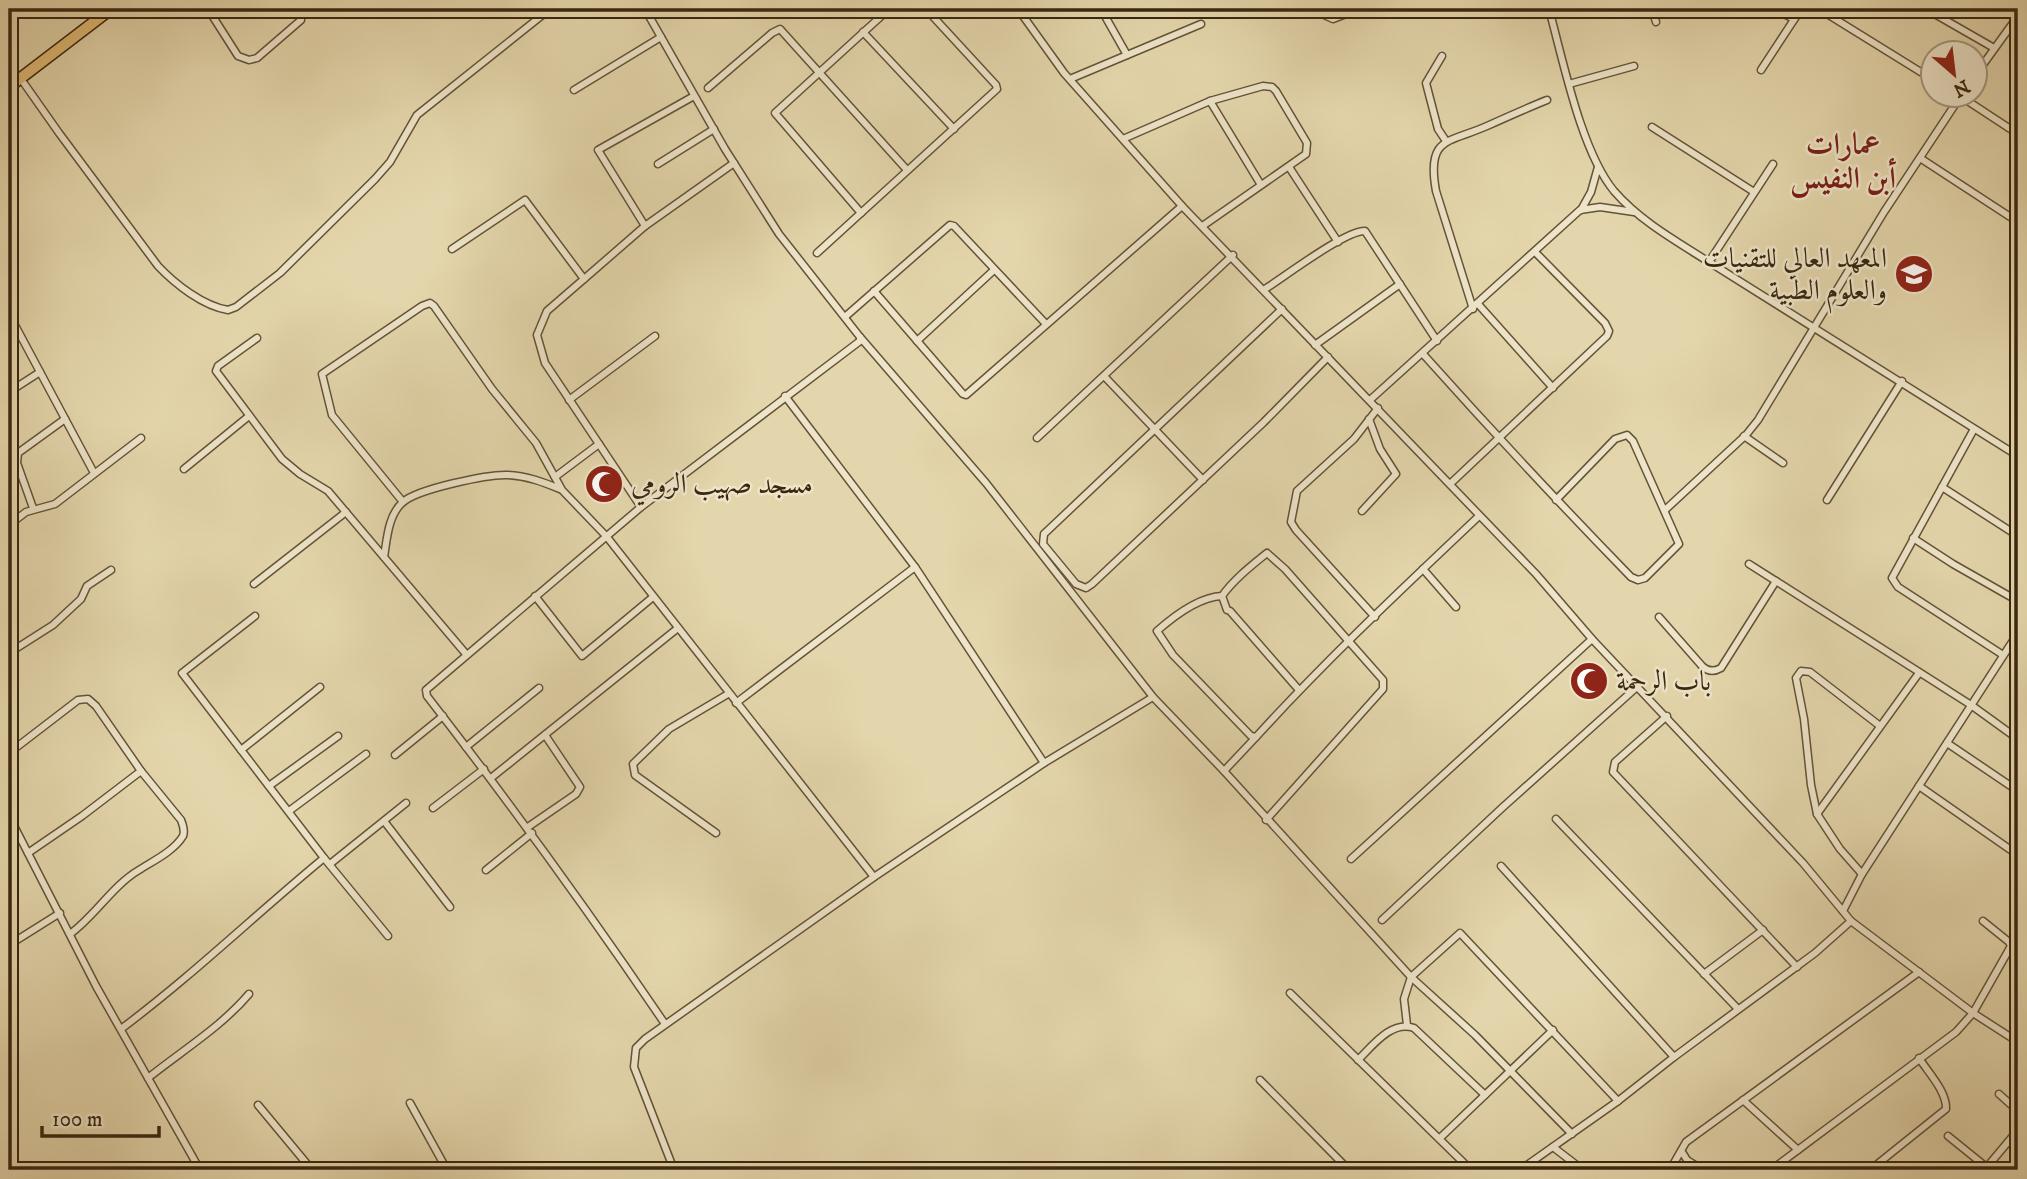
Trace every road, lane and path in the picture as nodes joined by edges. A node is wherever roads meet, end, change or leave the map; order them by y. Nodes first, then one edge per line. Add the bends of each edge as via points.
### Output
1 (111, 9) edge
2 (208, 9) edge
3 (299, 9) edge
4 (550, 9) edge
5 (645, 9) edge
6 (889, 9) edge
7 (926, 9) edge
8 (1018, 9) edge
9 (1101, 9) edge
10 (1321, 9) edge
11 (1359, 9) edge
12 (1549, 9) edge
13 (1652, 9) edge
14 (1774, 9) edge
15 (1801, 9) edge
16 (1819, 9) edge
17 (1926, 9) edge
18 (2018, 16) edge
19 (1794, 19) junction
20 (1656, 22) dead end
21 (1201, 24) dead end
22 (863, 32) junction
23 (661, 37) junction
24 (1994, 48) junction
25 (1127, 55) junction
26 (1442, 56) dead end
27 (1988, 57) edge
28 (1633, 65) dead end
29 (1918, 70) edge
30 (819, 71) junction
31 (1761, 71) dead end
32 (22, 79) junction
33 (1070, 79) junction
34 (1569, 84) junction
35 (9, 88) edge
36 (708, 88) dead end
37 (574, 90) dead end
38 (694, 96) junction
39 (1547, 100) dead end
40 (1210, 101) junction
41 (1952, 108) edge
42 (1979, 108) edge
43 (1652, 127) dead end
44 (714, 129) junction
45 (954, 129) junction
46 (2018, 134) edge
47 (1123, 139) junction
48 (1446, 141) junction
49 (1920, 158) junction
50 (734, 163) junction
51 (658, 164) dead end
52 (1773, 164) dead end
53 (1289, 167) junction
54 (1598, 167) junction
55 (907, 170) junction
56 (1261, 185) junction
57 (1754, 192) junction
58 (1182, 205) junction
59 (1581, 210) junction
60 (1636, 212) junction
61 (861, 213) junction
62 (2018, 222) edge
63 (1203, 225) junction
64 (645, 226) junction
65 (1338, 242) junction
66 (452, 249) dead end
67 (1535, 252) junction
68 (817, 253) dead end
69 (1233, 255) junction
70 (1709, 262) junction
71 (994, 270) junction
72 (584, 279) junction
73 (1400, 284) junction
74 (1265, 289) junction
75 (874, 291) junction
76 (1475, 307) junction
77 (1282, 309) junction
78 (9, 314) edge
79 (846, 316) junction
80 (1046, 324) junction
81 (1814, 328) junction
82 (655, 335) dead end
83 (860, 337) junction
84 (257, 338) dead end
85 (917, 341) junction
86 (1437, 341) junction
87 (1315, 345) junction
88 (1423, 354) junction
89 (1328, 357) junction
90 (40, 372) junction
91 (1104, 376) junction
92 (1902, 381) junction
93 (1552, 388) junction
94 (9, 392) edge
95 (785, 396) junction
96 (569, 400) junction
97 (1370, 400) junction
98 (1378, 408) junction
99 (249, 416) junction
100 (65, 419) junction
101 (1369, 419) junction
102 (1155, 428) junction
103 (1975, 429) junction
104 (1744, 436) junction
105 (141, 438) dead end
106 (1037, 438) dead end
107 (1499, 439) junction
108 (599, 444) junction
109 (2018, 456) edge
110 (1783, 463) dead end
111 (184, 469) dead end
112 (94, 473) junction
113 (555, 477) junction
114 (1203, 480) junction
115 (1450, 484) junction
116 (1942, 487) junction
117 (562, 490) junction
118 (1556, 500) junction
119 (1827, 500) dead end
120 (404, 502) junction
121 (640, 507) junction
122 (33, 509) junction
123 (1665, 510) junction
124 (1362, 511) dead end
125 (346, 512) junction
126 (1479, 516) junction
127 (9, 525) edge
128 (2018, 536) edge
129 (607, 537) junction
130 (1913, 538) junction
131 (384, 558) junction
132 (1749, 564) dead end
133 (915, 567) junction
134 (1423, 569) junction
135 (111, 570) dead end
136 (1776, 581) junction
137 (254, 584) dead end
138 (535, 596) junction
139 (1222, 596) junction
140 (653, 597) junction
141 (2018, 601) edge
142 (1456, 607) dead end
143 (255, 616) dead end
144 (1375, 617) junction
145 (1659, 617) dead end
146 (678, 628) junction
147 (2018, 633) edge
148 (1592, 639) junction
149 (1349, 642) junction
150 (9, 653) edge
151 (466, 654) junction
152 (2003, 655) junction
153 (1919, 673) junction
154 (1639, 686) junction
155 (320, 687) dead end
156 (538, 688) dead end
157 (1299, 690) junction
158 (728, 694) junction
159 (1153, 697) junction
160 (736, 703) junction
161 (1970, 705) junction
162 (443, 716) junction
163 (1667, 716) junction
164 (1880, 726) junction
165 (545, 735) junction
166 (338, 736) dead end
167 (1256, 737) junction
168 (2018, 739) edge
169 (1947, 743) junction
170 (466, 747) junction
171 (241, 750) junction
172 (9, 753) edge
173 (366, 754) dead end
174 (395, 755) dead end
175 (1044, 763) junction
176 (484, 769) junction
177 (141, 771) junction
178 (1224, 771) junction
179 (491, 778) junction
180 (270, 786) junction
181 (1919, 786) junction
182 (2018, 791) edge
183 (406, 803) dead end
184 (433, 808) dead end
185 (289, 811) junction
186 (1817, 814) junction
187 (9, 816) edge
188 (1556, 819) dead end
189 (1266, 820) junction
190 (384, 821) junction
191 (530, 830) junction
192 (716, 833) dead end
193 (29, 853) junction
194 (2018, 855) edge
195 (324, 858) junction
196 (1351, 859) dead end
197 (330, 864) junction
198 (1500, 866) dead end
199 (486, 870) dead end
200 (1862, 874) junction
201 (873, 877) junction
202 (450, 907) dead end
203 (1843, 911) junction
204 (60, 913) junction
205 (1382, 920) dead end
206 (1851, 921) junction
207 (1983, 921) dead end
208 (1763, 930) junction
209 (70, 934) junction
210 (388, 936) dead end
211 (9, 945) edge
212 (1797, 967) junction
213 (1919, 972) junction
214 (1704, 974) junction
215 (1411, 977) junction
216 (1290, 993) dead end
217 (249, 994) dead end
218 (1738, 1009) junction
219 (1972, 1013) junction
220 (665, 1024) junction
221 (1407, 1025) junction
222 (121, 1029) junction
223 (1553, 1030) junction
224 (2018, 1042) edge
225 (1674, 1057) junction
226 (1919, 1058) junction
227 (1358, 1060) junction
228 (1511, 1070) junction
229 (148, 1078) junction
230 (1260, 1080) dead end
231 (1998, 1094) dead end
232 (1485, 1095) junction
233 (1743, 1100) junction
234 (1618, 1101) junction
235 (410, 1103) dead end
236 (258, 1105) dead end
237 (2018, 1111) edge
238 (2018, 1130) edge
239 (1572, 1134) junction
240 (1948, 1136) dead end
241 (1440, 1138) junction
242 (1553, 1147) junction
243 (1798, 1150) junction
244 (1682, 1152) junction
245 (1989, 1169) edge
246 (201, 1170) edge
247 (312, 1170) edge
248 (447, 1170) edge
249 (674, 1170) edge
250 (1349, 1170) edge
251 (1471, 1170) edge
252 (1520, 1170) edge
253 (1583, 1170) edge
254 (1670, 1170) edge
255 (1703, 1170) edge
256 (1771, 1170) edge
257 (1870, 1170) edge

1 - 32 main road
2 - 3 street via 238,56 249,60 301,20
4 - 32 street via 416,115 375,179 280,273 228,310 188,292 158,266
5 - 23 street
6 - 22 street
7 - 45 street via 997,87
8 - 33 street
9 - 25 street
10 - 11 street via 1333,19
12 - 34 street
13 - 20 street
14 - 19 street
15 - 19 street
16 - 29 street
17 - 24 street
18 - 24 street
19 - 31 street
21 - 25 street
22 - 30 street
22 - 45 street
23 - 37 street
23 - 38 street
24 - 27 street
25 - 33 street
26 - 48 street via 1426,83 1438,129
28 - 34 street
30 - 36 street via 780,29
30 - 55 street
30 - 61 street via 775,113
32 - 35 main road
33 - 47 street
34 - 54 street
38 - 44 street
38 - 64 street via 598,150
39 - 48 street
40 - 47 street
40 - 53 street via 1256,87 1272,87 1308,147
40 - 56 street
41 - 49 street
42 - 46 street
43 - 57 street
44 - 50 street
44 - 51 street
45 - 55 street
47 - 58 street
48 - 76 street via 1436,156 1434,183
49 - 62 street
49 - 81 street
50 - 64 street
50 - 79 street via 779,234
52 - 57 street
53 - 56 street
53 - 65 street
54 - 59 street
54 - 60 street
55 - 61 street
56 - 63 street
57 - 70 street
58 - 63 street
58 - 80 street
59 - 60 street via 1600,207
59 - 67 street
60 - 70 street
61 - 68 street
63 - 69 street
64 - 72 street
65 - 73 street via 1364,231
65 - 74 street
66 - 72 street via 524,200
67 - 76 street
67 - 93 street via 1609,331
69 - 74 street
69 - 91 street
70 - 81 street
71 - 75 street via 950,225
71 - 80 street
71 - 85 street
72 - 96 street via 547,311 537,338 545,363
73 - 86 street
73 - 87 street
74 - 77 street
75 - 79 street
75 - 85 street
76 - 86 street
76 - 93 street
77 - 87 street
77 - 102 street
78 - 90 street
79 - 83 street
80 - 85 street via 966,395
81 - 92 street
81 - 104 street
82 - 96 street
83 - 95 street
83 - 159 street via 986,483
84 - 99 street via 216,368
86 - 88 street
87 - 89 street
88 - 97 street
88 - 107 street
89 - 97 street
89 - 114 street
90 - 94 street
90 - 100 street
91 - 102 street
91 - 106 street
92 - 103 street
92 - 119 street
93 - 107 street
95 - 121 street
95 - 133 street
96 - 108 street
97 - 98 street
98 - 101 street
98 - 115 street
99 - 111 street
99 - 125 street via 282,459 323,487
100 - 112 street
100 - 122 street via 18,453 17,463
101 - 124 street via 1396,474
101 - 144 street via 1354,439 1297,491 1291,522
102 - 114 street
102 - 114 street via 1042,538 1076,584 1086,588 1092,584
103 - 109 street
103 - 116 street
104 - 110 street
104 - 123 street
105 - 112 street
107 - 115 street
107 - 118 street
108 - 113 street
108 - 121 street
112 - 122 street via 55,504
113 - 117 street
113 - 120 street via 536,443 434,306 426,304 322,374 332,415
115 - 126 street
116 - 128 street
116 - 130 street
117 - 120 street via 505,475 422,492
117 - 129 street
118 - 123 street via 1624,435 1633,441
118 - 123 street via 1638,580 1679,544
120 - 131 street via 389,525
121 - 129 street
122 - 127 street
125 - 131 street
125 - 137 street
126 - 134 street
126 - 148 street
129 - 138 street
129 - 140 street
130 - 141 street
130 - 152 street via 1894,573 1894,583
131 - 151 street
132 - 136 street
133 - 160 street
133 - 175 street
134 - 142 street
134 - 144 street
135 - 150 street via 87,586 53,625
136 - 145 street via 1721,667 1713,671 1705,669
136 - 153 street
138 - 140 street via 582,656
138 - 151 street
139 - 149 street via 1246,568 1267,553
139 - 157 street via 1227,610
139 - 167 street via 1194,605 1157,631 1173,655
140 - 146 street
143 - 171 street via 182,672
144 - 149 street
146 - 158 street
146 - 165 street
147 - 152 street
148 - 154 street
148 - 196 street
149 - 157 street
149 - 189 street via 1383,680 1383,689
151 - 162 street via 426,690
152 - 161 street
153 - 161 street
153 - 164 street
154 - 163 street
154 - 205 street
155 - 171 street
156 - 170 street
157 - 167 street
158 - 160 street
158 - 192 street via 669,729 632,768 635,775
159 - 175 street
159 - 178 street
160 - 201 street
161 - 168 street
161 - 169 street
162 - 170 street
162 - 174 street
163 - 203 street
163 - 208 street via 1615,762 1613,772
164 - 186 street
164 - 186 street via 1810,672 1798,674
165 - 179 street
165 - 191 street via 580,787
166 - 180 street
167 - 178 street
169 - 181 street
169 - 182 street
170 - 176 street
171 - 180 street
172 - 177 street via 83,698 96,706
173 - 185 street
175 - 201 street
176 - 179 street
176 - 184 street
177 - 193 street
177 - 209 street via 180,820 183,836 133,874
178 - 189 street
179 - 191 street
180 - 185 street
181 - 194 street
181 - 200 street
183 - 190 street
185 - 195 street
186 - 200 street
187 - 193 street
188 - 214 street
189 - 215 street
190 - 197 street
190 - 202 street
191 - 199 street
191 - 220 street
193 - 204 street
195 - 197 street
195 - 222 street via 171,992
197 - 210 street
198 - 225 street
200 - 203 street
201 - 220 street
203 - 206 street
204 - 209 street
204 - 211 street
206 - 212 street
206 - 213 street
207 - 219 street via 2011,946
208 - 212 street
208 - 214 street
209 - 222 street
212 - 218 street
213 - 219 street
213 - 233 street
214 - 218 street
215 - 221 street via 1404,999
215 - 223 street via 1460,933
215 - 228 street
216 - 227 street
217 - 229 street via 214,1029
218 - 225 street
219 - 224 street
219 - 226 street via 1956,1032
220 - 249 street via 636,1048 633,1063
221 - 227 street via 1380,1038
221 - 232 street
222 - 229 street
223 - 228 street
223 - 234 street
225 - 234 street
226 - 243 street
226 - 257 street via 1947,1110
227 - 241 street
228 - 232 street
228 - 239 street
229 - 246 street
230 - 250 street
231 - 237 street
232 - 241 street
233 - 243 street
233 - 244 street via 1686,1142
234 - 239 street
235 - 248 street
236 - 247 street
238 - 245 street
239 - 242 street
240 - 245 street
241 - 251 street
242 - 252 street
242 - 253 street
243 - 256 street
244 - 254 street
244 - 255 street

